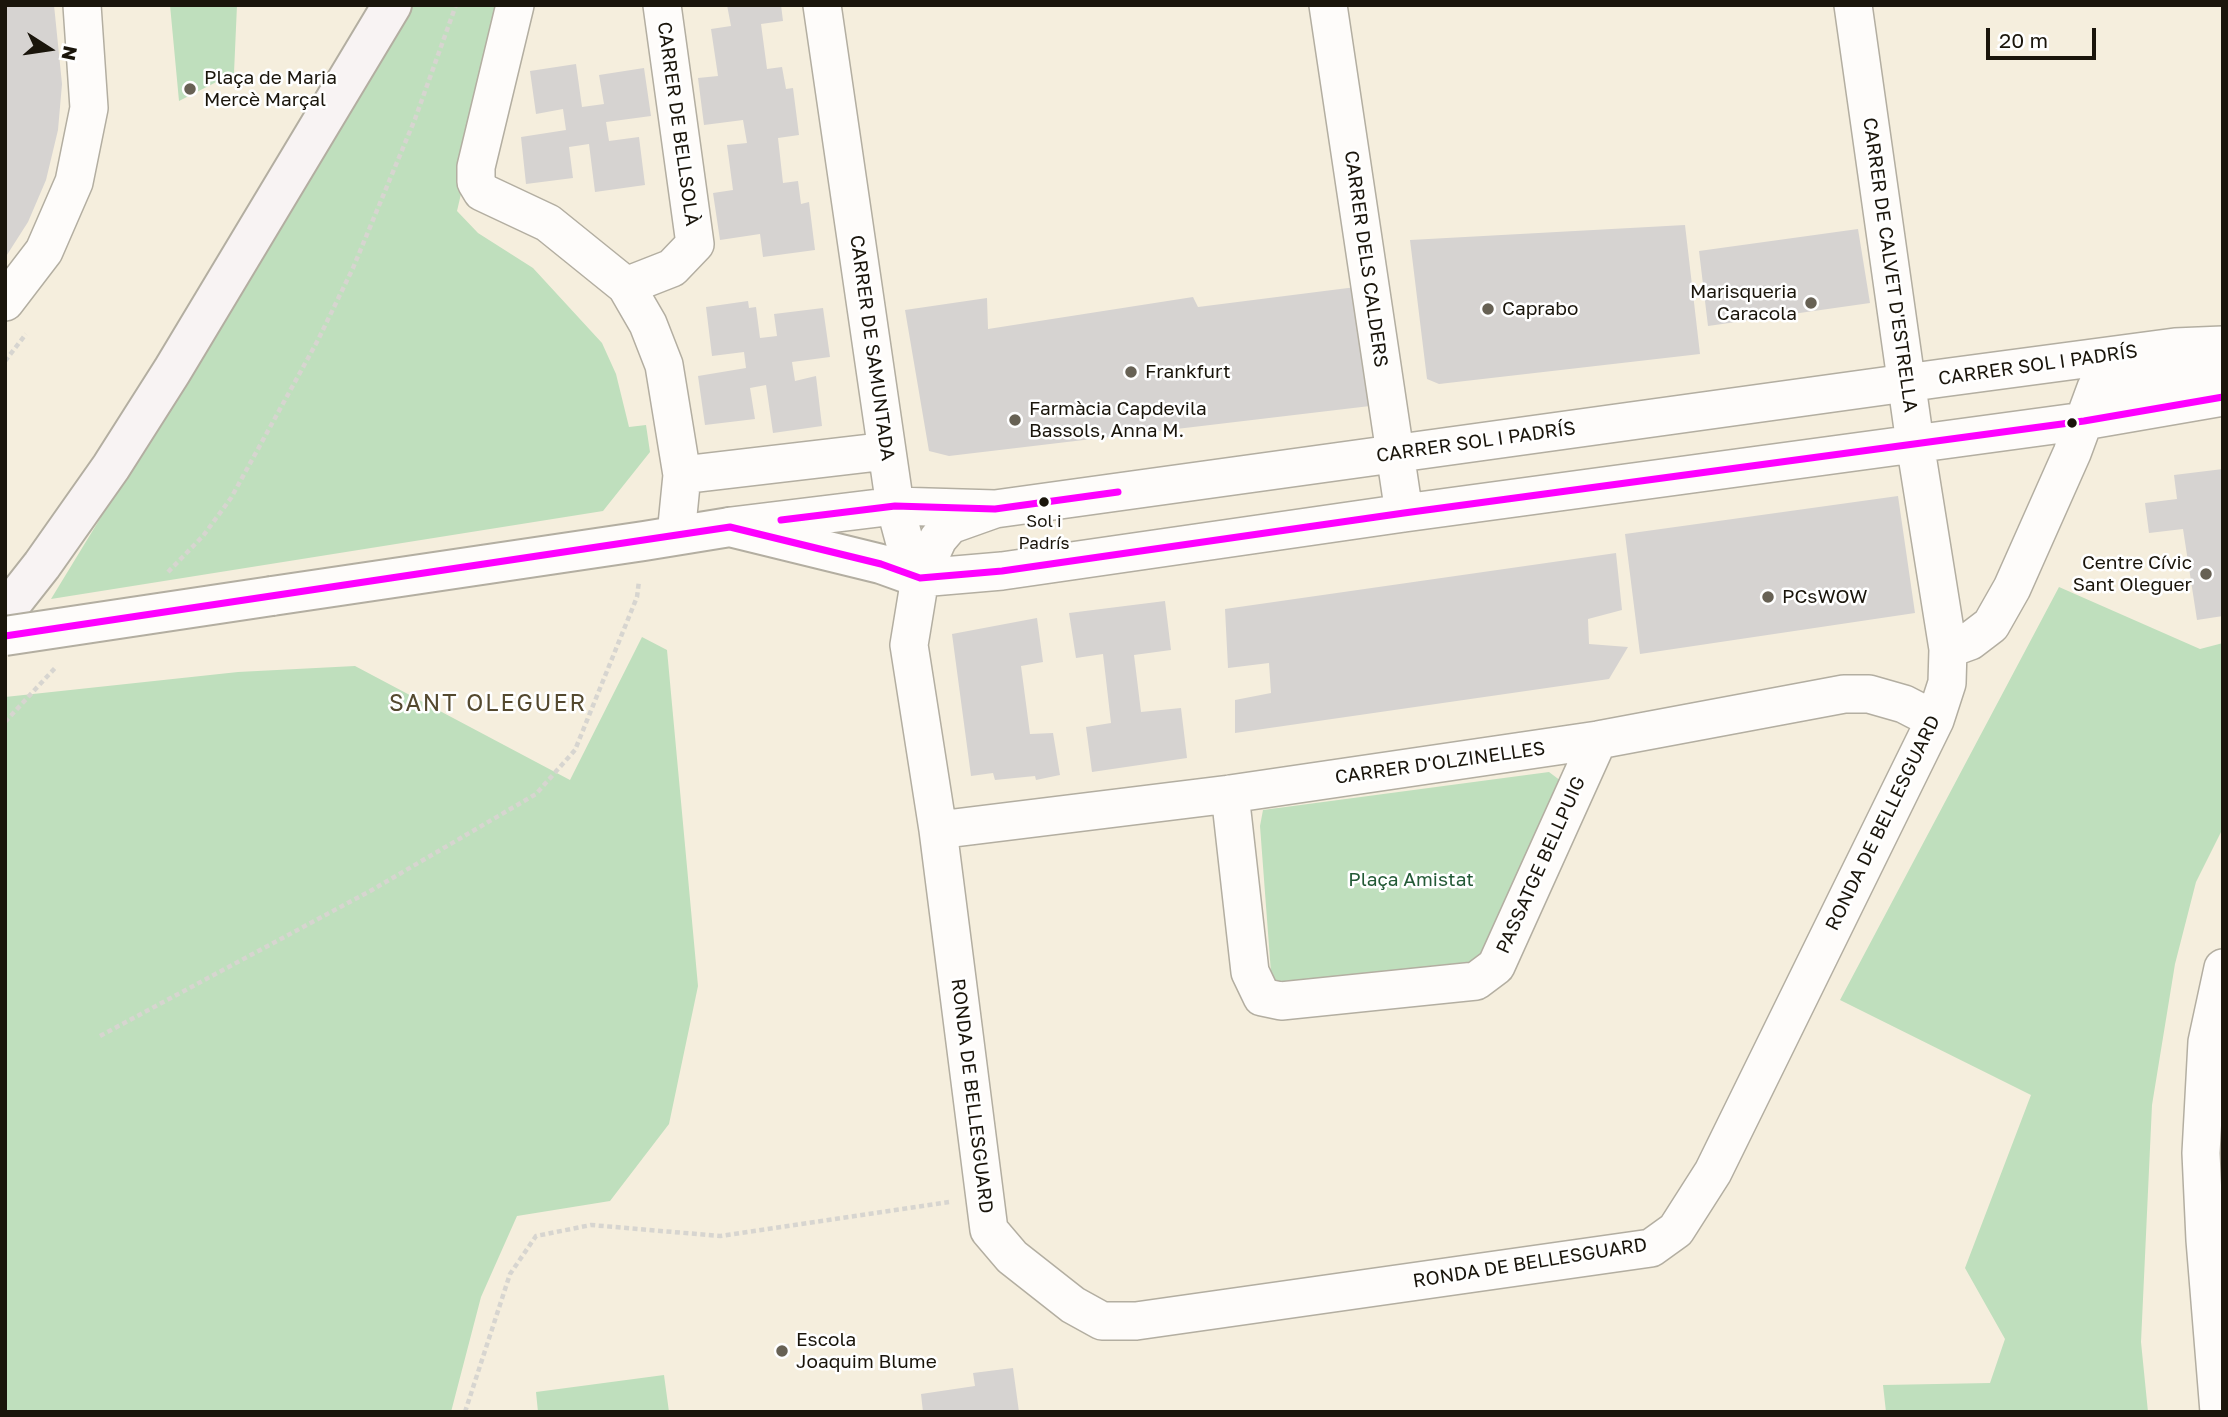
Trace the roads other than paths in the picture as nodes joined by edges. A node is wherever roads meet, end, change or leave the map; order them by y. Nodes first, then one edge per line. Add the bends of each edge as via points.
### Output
1 (82, 5) edge
2 (392, 5) edge
3 (515, 5) edge
4 (662, 5) edge
5 (822, 5) edge
6 (1328, 5) edge
7 (1853, 5) edge
8 (626, 286) junction
9 (5, 302) edge
10 (2223, 345) edge
11 (2223, 360) edge
12 (1907, 383) junction
13 (2223, 397) edge
14 (2084, 421) junction
15 (1915, 443) junction
16 (887, 450) junction
17 (1394, 454) junction
18 (682, 475) junction
19 (895, 506) junction
20 (995, 509) junction
21 (1404, 513) junction
22 (730, 527) junction
23 (660, 538) junction
24 (920, 578) junction
25 (5, 612) edge
26 (5, 636) edge
27 (1948, 649) junction
28 (1936, 720) junction
29 (1598, 740) junction
30 (1230, 794) junction
31 (938, 830) junction
32 (2223, 968) edge
33 (2219, 1412) edge

1 - 9 street via 89,108 74,182 44,251
2 - 25 main road via 111,467
3 - 8 street via 476,182 482,192 548,223
4 - 8 street, CARRER DE BELLSOLÀ via 695,244 672,268
5 - 16 street, CARRER DE SAMUNTADA
6 - 17 street, CARRER DELS CALDERS
7 - 12 street, CARRER DE CALVET D'ESTRELLA
8 - 18 street via 664,365
10 - 12 street, CARRER SOL I PADRÍS via 2175,347
11 - 14 street via 2096,388
12 - 15 street, CARRER DE CALVET D'ESTRELLA
12 - 17 street, CARRER SOL I PADRÍS
13 - 14 street
14 - 15 street
14 - 27 street via 2012,588 1991,625 1970,641
15 - 21 street
15 - 27 street, CARRER DE CALVET D'ESTRELLA
16 - 18 street
16 - 19 street, CARRER DE SAMUNTADA
17 - 20 street, CARRER SOL I PADRÍS
17 - 21 street, CARRER DELS CALDERS
18 - 23 street
19 - 20 street, CARRER SOL I PADRÍS
19 - 22 street, CARRER SOL I PADRÍS
19 - 24 street, CARRER DE SAMUNTADA via 909,558
20 - 24 street via 950,525 938,539
21 - 24 street via 1002,571
22 - 23 street
22 - 24 street
23 - 26 street, bridge
24 - 31 street, RONDA DE BELLESGUARD via 909,645
27 - 28 street, RONDA DE BELLESGUARD via 1947,684
28 - 29 street, CARRER D'OLZINELLES via 1869,694 1844,694
28 - 31 street, RONDA DE BELLESGUARD via 1713,1172 1676,1230 1651,1248 1136,1321 1102,1321 1073,1305 1012,1257 989,1230
29 - 30 street, CARRER D'OLZINELLES
29 - 30 street, PASSATGE BELLPUIG via 1496,966 1476,981 1281,1001 1262,997 1250,972
30 - 31 street, CARRER D'OLZINELLES
32 - 33 street via 2207,1042 2201,1153

